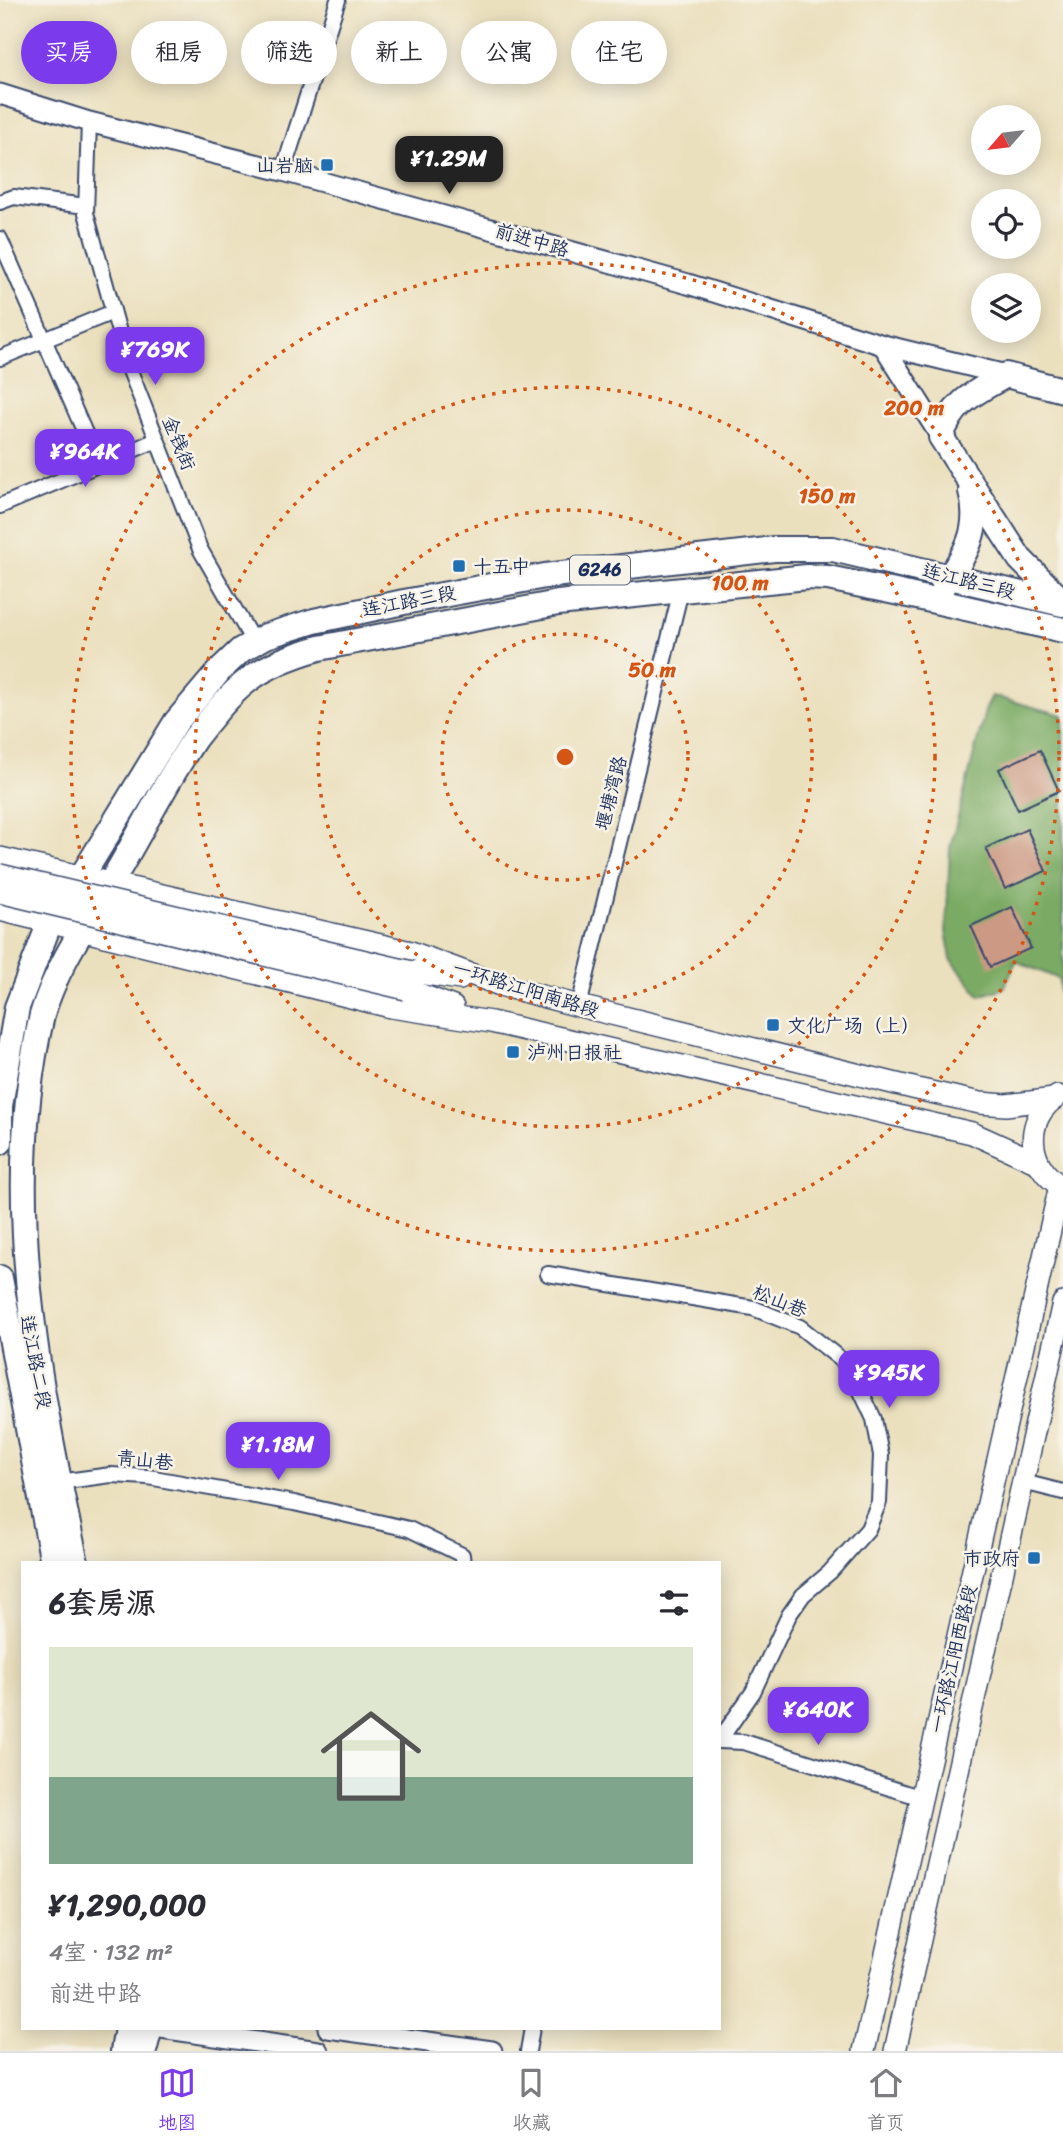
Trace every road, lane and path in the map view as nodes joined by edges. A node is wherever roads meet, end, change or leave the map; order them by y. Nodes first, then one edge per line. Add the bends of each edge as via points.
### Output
1 (338, 0) edge
2 (0, 94) edge
3 (89, 122) junction
4 (283, 171) junction
5 (0, 202) edge
6 (86, 206) junction
7 (0, 239) edge
8 (113, 312) junction
9 (45, 339) junction
10 (883, 345) junction
11 (0, 358) edge
12 (1006, 374) junction
13 (1063, 390) edge
14 (941, 437) junction
15 (157, 440) junction
16 (99, 465) junction
17 (968, 480) junction
18 (0, 506) edge
19 (951, 575) junction
20 (681, 590) junction
21 (933, 600) junction
22 (1063, 603) edge
23 (1063, 631) edge
24 (254, 643) junction
25 (0, 858) edge
26 (0, 876) edge
27 (82, 876) junction
28 (110, 883) junction
29 (0, 892) edge
30 (167, 895) junction
31 (0, 910) edge
32 (50, 922) junction
33 (81, 929) junction
34 (162, 950) junction
35 (409, 981) junction
36 (500, 985) junction
37 (579, 1006) junction
38 (491, 1022) junction
39 (1058, 1096) edge
40 (0, 1142) edge
41 (1038, 1163) junction
42 (1062, 1186) edge
43 (548, 1274) dead end
44 (0, 1278) edge
45 (1, 1303) edge
46 (1063, 1303) edge
47 (59, 1482) junction
48 (1023, 1482) junction
49 (1063, 1492) edge
50 (53, 1561) edge
51 (76, 1561) edge
52 (463, 1561) edge
53 (721, 1738) edge
54 (721, 1741) edge
55 (922, 1798) junction
56 (124, 2030) edge
57 (125, 2030) edge
58 (149, 2030) edge
59 (175, 2030) edge
60 (342, 2030) edge
61 (532, 2030) edge
62 (112, 2051) edge
63 (123, 2051) edge
64 (144, 2051) edge
65 (318, 2051) edge
66 (492, 2051) edge
67 (528, 2051) edge
68 (864, 2051) edge
69 (895, 2051) edge

1 - 4 street
2 - 3 street, 前进中路
3 - 4 street, 前进中路
3 - 6 street, 金钱街
4 - 10 street, 前进中路 via 688,284
5 - 6 street via 14,197
6 - 8 street, 金钱街
7 - 9 street
8 - 9 street
8 - 15 street, 金钱街
9 - 11 street
9 - 16 street
10 - 12 street, 前进中路
10 - 14 street
12 - 13 highway, 前进中路
12 - 14 highway via 955,408
14 - 17 highway
15 - 16 street
15 - 24 street, 金钱街 via 200,549
16 - 18 street
17 - 19 highway via 974,501 971,546
17 - 22 highway via 1020,559
19 - 21 highway
19 - 22 highway, 连江路三段 / G246
19 - 24 highway, 连江路三段 / G246 via 834,549 774,549 533,578 314,621
20 - 21 highway, 连江路三段 / G246 via 818,578
20 - 28 highway, 连江路三段 / G246 via 546,605 404,630 280,659 254,673 195,738
20 - 37 street, 堰塘湾路
21 - 23 highway, 连江路三段 / G246
24 - 27 highway, 连江路三段 / G246 via 220,670 176,722
25 - 27 main road, 一环路江阳南路段
26 - 35 main road, bridge
27 - 28 main road, 一环路江阳南路段
27 - 32 highway, G246
28 - 30 main road, 一环路江阳南路段
28 - 33 highway, 连江路二段 / G246
29 - 35 main road, bridge
30 - 34 main road via 152,907 149,917 152,940
30 - 36 main road, 一环路江阳南路段 via 411,952
31 - 32 main road, 一环路江阳南路段
32 - 33 main road, 一环路江阳南路段
32 - 40 highway, G246 via 17,1007 1,1106
33 - 34 main road, 一环路江阳南路段
33 - 47 highway, 连江路二段 / G246 via 43,1013 23,1105 24,1298
34 - 38 main road, 一环路江阳南路段 via 391,1007
35 - 36 main road
35 - 38 main road
36 - 37 main road, 一环路江阳南路段
37 - 39 main road, 一环路江阳南路段 via 980,1103 1006,1105
38 - 41 main road, 一环路江阳南路段 via 972,1133
39 - 41 main road via 1036,1121 1033,1149
41 - 42 main road
42 - 55 main road, 一环路江阳西路段
43 - 53 street, 松山巷 via 753,1308 800,1327 849,1366 874,1419 881,1455 879,1502 868,1529 803,1595 753,1692
44 - 45 highway, 连江路二段
45 - 50 highway, 连江路二段
46 - 48 main road, 一环路江阳西路段
47 - 51 highway, 连江路二段 / G246
47 - 52 street, 青山巷 via 111,1475 148,1477 294,1503 409,1529 462,1555
48 - 49 street
48 - 69 main road, 一环路江阳西路段
54 - 55 street via 744,1742
55 - 68 main road, 一环路江阳西路段
56 - 62 street
57 - 63 highway
58 - 64 highway
59 - 65 street
60 - 66 street
61 - 67 street

